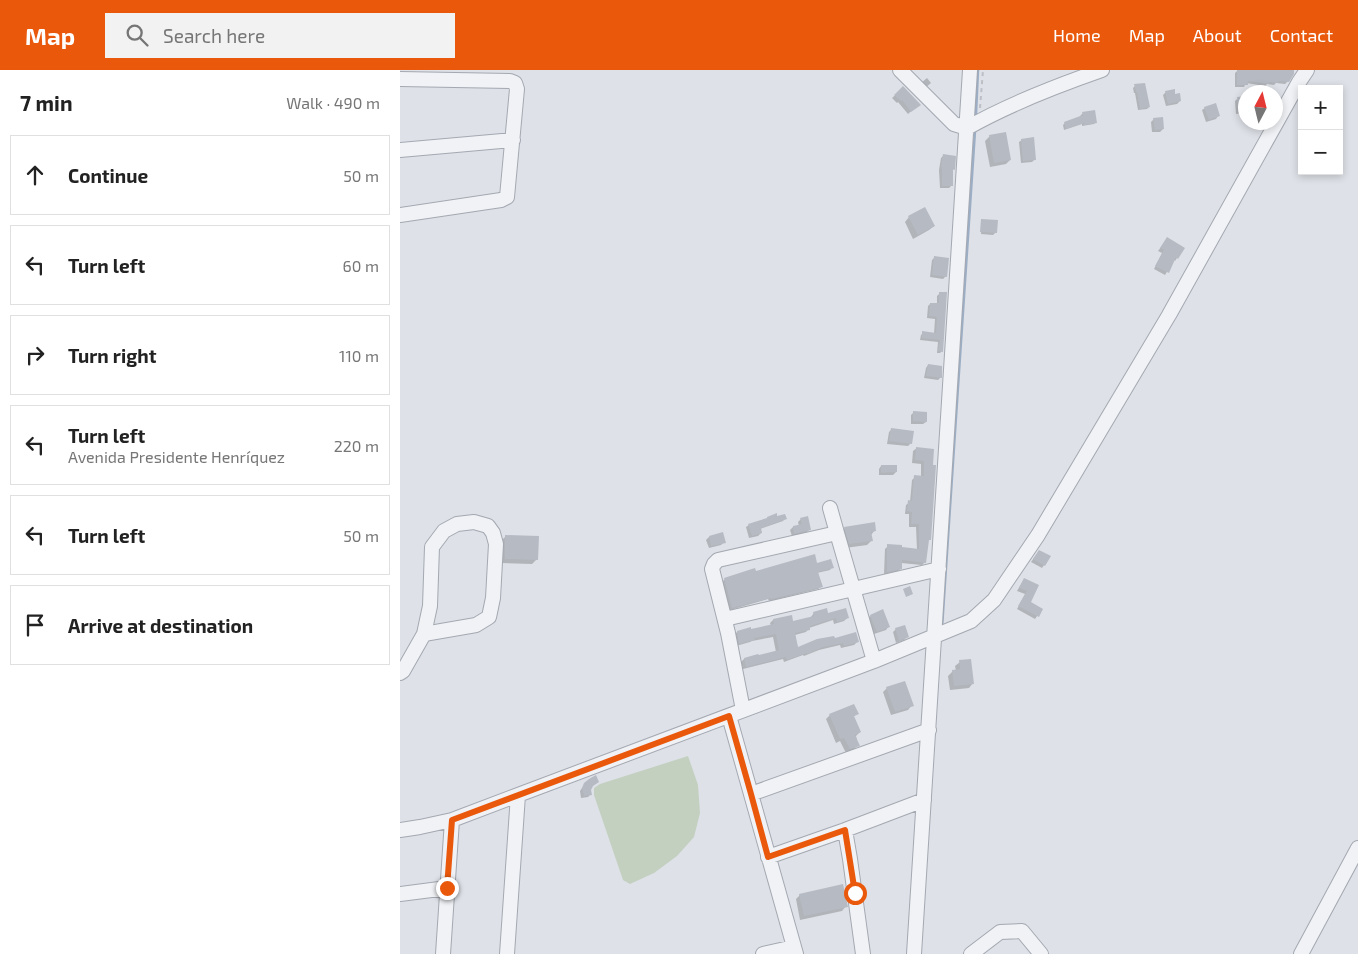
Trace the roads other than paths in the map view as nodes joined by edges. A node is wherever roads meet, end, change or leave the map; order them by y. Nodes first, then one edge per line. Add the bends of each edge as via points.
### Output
1 (900, 70) edge
2 (970, 70) edge
3 (1102, 70) edge
4 (1307, 70) edge
5 (400, 79) edge
6 (967, 128) junction
7 (513, 140) junction
8 (400, 150) edge
9 (400, 215) edge
10 (830, 508) dead end
11 (838, 533) junction
12 (939, 569) junction
13 (852, 590) junction
14 (724, 619) junction
15 (424, 634) junction
16 (935, 636) junction
17 (874, 661) junction
18 (400, 673) edge
19 (743, 710) junction
20 (729, 716) junction
21 (929, 730) junction
22 (751, 794) junction
23 (518, 795) junction
24 (924, 800) junction
25 (452, 820) junction
26 (400, 830) edge
27 (845, 830) junction
28 (1358, 848) edge
29 (768, 857) junction
30 (447, 888) junction
31 (400, 894) edge
32 (795, 951) edge
33 (443, 954) edge
34 (507, 954) edge
35 (763, 954) edge
36 (863, 954) edge
37 (914, 954) edge
38 (971, 954) edge
39 (1041, 954) edge
40 (1301, 954) edge

1 - 6 street via 954,124
2 - 6 street
3 - 6 street via 1056,86
4 - 16 street via 1169,314 1038,535 994,600 971,621
5 - 7 street via 510,80 517,89
6 - 12 street
7 - 8 street
7 - 9 street via 507,197
10 - 11 street
11 - 13 street
11 - 14 street via 718,560 712,569
12 - 13 street
12 - 16 street
13 - 14 street
13 - 17 street
14 - 19 street
15 - 15 street via 476,625 489,617 496,544 488,526 474,522 457,524 444,531 432,547 430,606
15 - 18 street
16 - 17 street
16 - 21 street
17 - 19 street
19 - 20 street
20 - 22 street
20 - 23 street
21 - 22 street
21 - 24 street
22 - 29 street
23 - 25 street
23 - 34 street
24 - 27 street
24 - 37 street
25 - 26 street
25 - 30 street
27 - 29 street
27 - 36 street
28 - 40 street
29 - 32 street
30 - 31 street
30 - 33 street
32 - 35 street
38 - 39 street via 1000,932 1022,931

